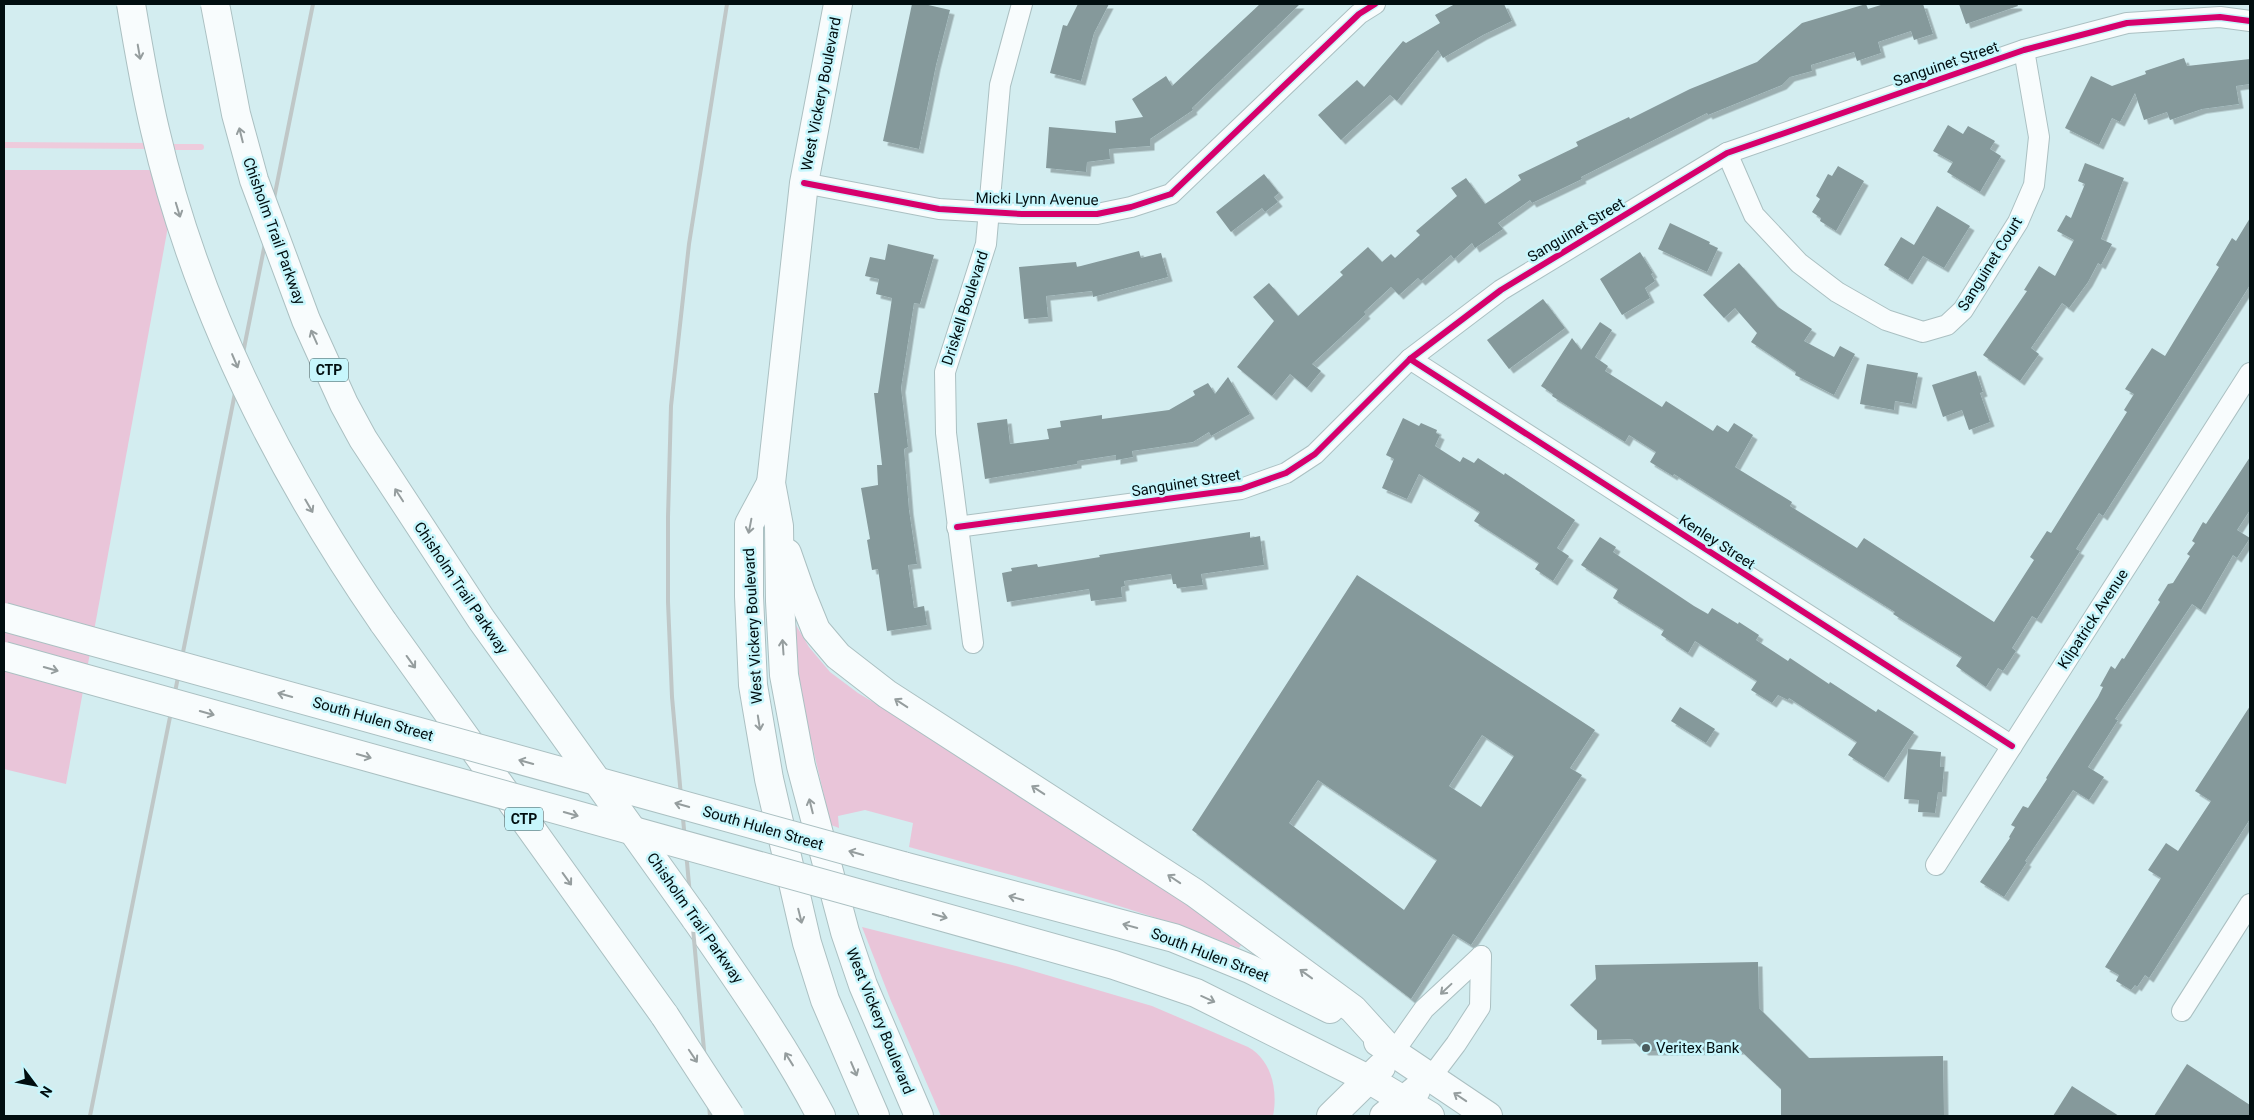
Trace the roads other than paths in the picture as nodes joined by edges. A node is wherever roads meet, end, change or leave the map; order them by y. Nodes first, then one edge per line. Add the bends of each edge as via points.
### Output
1 (131, 4) edge
2 (215, 4) edge
3 (838, 4) edge
4 (1022, 4) edge
5 (1375, 4) edge
6 (2250, 21) edge
7 (2024, 50) junction
8 (1727, 153) junction
9 (804, 183) junction
10 (987, 212) junction
11 (1410, 359) junction
12 (2250, 374) edge
13 (771, 483) junction
14 (779, 526) junction
15 (957, 527) junction
16 (4, 617) edge
17 (973, 643) dead end
18 (4, 656) edge
19 (2012, 746) junction
20 (1936, 866) dead end
21 (2250, 904) edge
22 (2182, 1011) dead end
23 (1393, 1053) junction
24 (1430, 1077) junction
25 (1370, 1080) junction
26 (1394, 1108) edge
27 (730, 1116) edge
28 (822, 1116) edge
29 (875, 1116) edge
30 (919, 1116) edge
31 (1331, 1116) edge
32 (1430, 1116) edge
33 (1488, 1116) edge

1 -> 27 main road, CTP, bridge via 155,131 188,243 230,349 267,430 305,501 353,578 666,1016
28 -> 2 main road, Chisholm Trail Parkway / CTP, bridge via 760,1012 503,651 363,440 306,320 257,187 236,114
3 - 9 main road, West Vickery Boulevard
4 - 10 street, Driskell Boulevard via 1000,85
5 - 10 street, Micki Lynn Avenue via 1359,14 1171,194 1097,214
6 - 7 street, Sanguinet Street via 2220,17 2127,23
7 - 8 street, Sanguinet Street
7 - 8 street, Sanguinet Court via 2039,137 2034,185 2018,222 1963,310 1947,324 1923,332 1886,320 1837,292 1799,263 1754,215
8 - 11 street, Sanguinet Street via 1501,290
9 - 10 street, Micki Lynn Avenue via 939,209
9 - 13 main road, West Vickery Boulevard
10 - 15 street, Driskell Boulevard via 986,244 945,372 946,433
11 - 15 street, Sanguinet Street via 1315,454 1286,473 1241,488
11 - 19 street, Kenley Street
12 - 19 street, Kilpatrick Avenue
13 - 14 main road, West Vickery Boulevard
13 -> 29 main road, West Vickery Boulevard via 749,524 753,685 769,779 807,943 825,1000
23 -> 14 main road via 1353,1008 1195,893 887,694 838,656 816,630
30 -> 14 main road, West Vickery Boulevard via 860,977 801,766 784,675
15 - 17 street, Driskell Boulevard
23 -> 16 main road, South Hulen Street, bridge via 1343,1016 1250,969 1174,938
18 -> 25 main road, bridge via 1163,980 1226,1006
19 - 20 street, Kilpatrick Avenue
21 - 22 street
23 - 24 main road, South Hulen Street
24 -> 23 street via 1480,1007 1481,956 1424,1009
23 - 25 main road
24 - 26 main road
33 -> 24 main road, South Hulen Street
25 - 26 main road
25 - 31 main road
26 - 32 main road

